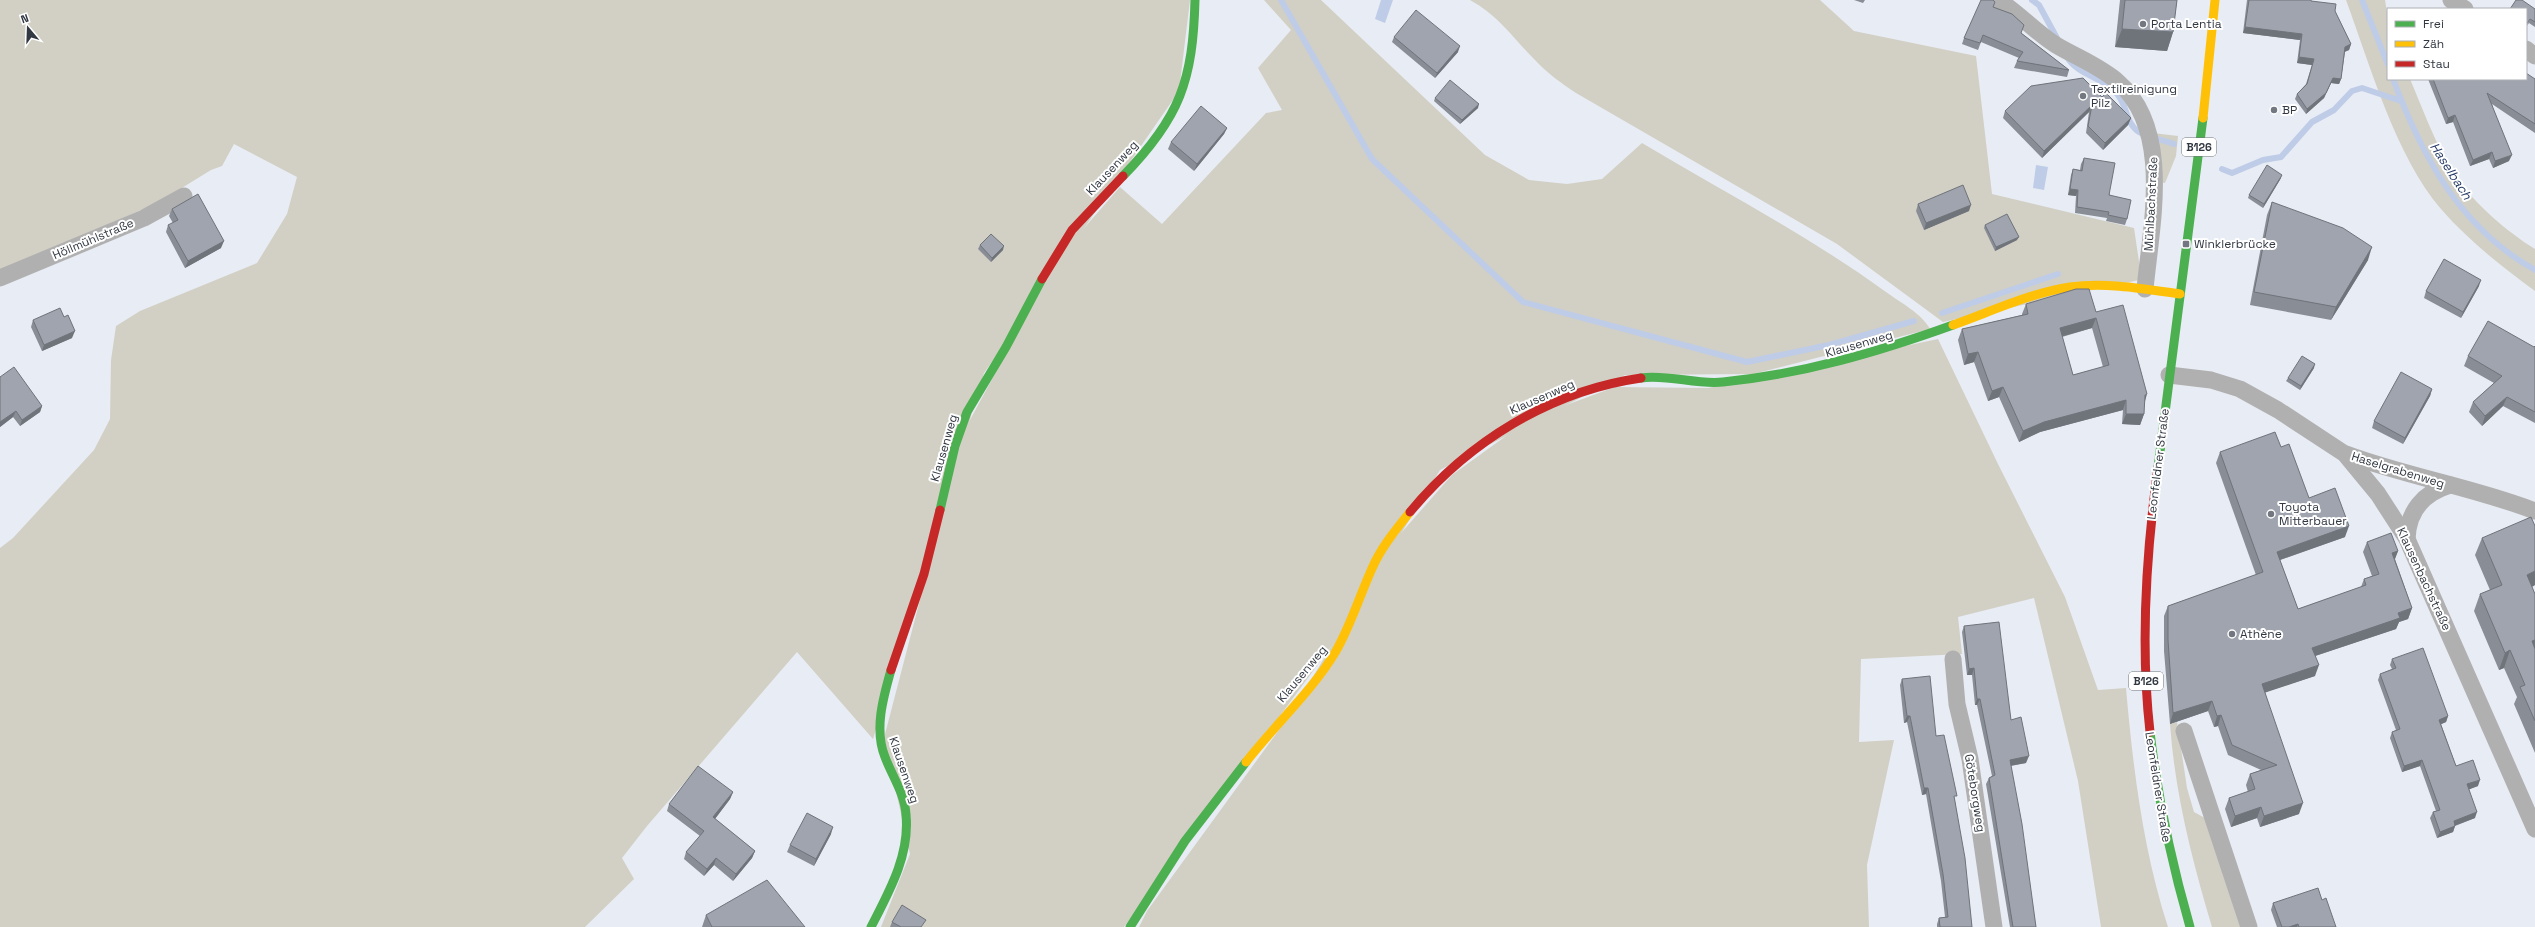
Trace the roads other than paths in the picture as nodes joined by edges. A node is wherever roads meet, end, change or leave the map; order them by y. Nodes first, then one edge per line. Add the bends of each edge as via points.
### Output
1 (1195, 0) edge
2 (1998, 0) edge
3 (2215, 0) edge
4 (2451, 0) edge
5 (2463, 8) edge
6 (2527, 50) edge
7 (2535, 56) edge
8 (184, 196) dead end
9 (0, 278) edge
10 (2146, 289) junction
11 (2180, 294) junction
12 (2169, 374) junction
13 (2345, 454) junction
14 (2450, 485) junction
15 (2535, 510) edge
16 (2407, 539) junction
17 (1953, 659) dead end
18 (2184, 731) dead end
19 (2535, 829) edge
20 (871, 927) edge
21 (1130, 927) edge
22 (1994, 927) edge
23 (2190, 927) edge
24 (2249, 927) edge

1 - 20 street, Klausenweg via 1193,54 1179,104 1137,161 1092,207 1061,246 966,413 932,549 896,657 882,712 880,742 905,804 907,830 891,885
2 - 10 street, Mühlbachstraße via 2054,44 2113,77 2137,104 2147,128 2154,158
3 - 11 street, Leonfeldner Straße / B126 via 2207,87
4 - 5 street
6 - 7 street
8 - 9 street, Höllmühlstraße via 144,218
10 - 11 street, Klausenweg
10 - 21 street, Klausenweg via 2086,286 2063,288 1882,350 1777,376 1699,383 1648,377 1620,381 1545,406 1487,439 1444,475 1390,536 1375,562 1354,615 1336,651 1185,841
11 - 12 street, Leonfeldner Straße / B126
12 - 13 street, Klausenbachstraße via 2211,380 2240,389 2278,410
12 - 23 street, Leonfeldner Straße / B126 via 2146,576 2145,659 2149,737 2158,797 2170,857
13 - 14 street, Haselgrabenweg via 2377,466
13 - 16 street, Klausenbachstraße via 2378,494
14 - 15 street, Haselgrabenweg
14 - 16 street, Haselgrabenweg via 2436,489 2420,501 2411,515
16 - 19 street, Klausenbachstraße
17 - 22 street, Göteborgweg via 1957,704 1970,759
18 - 24 street

